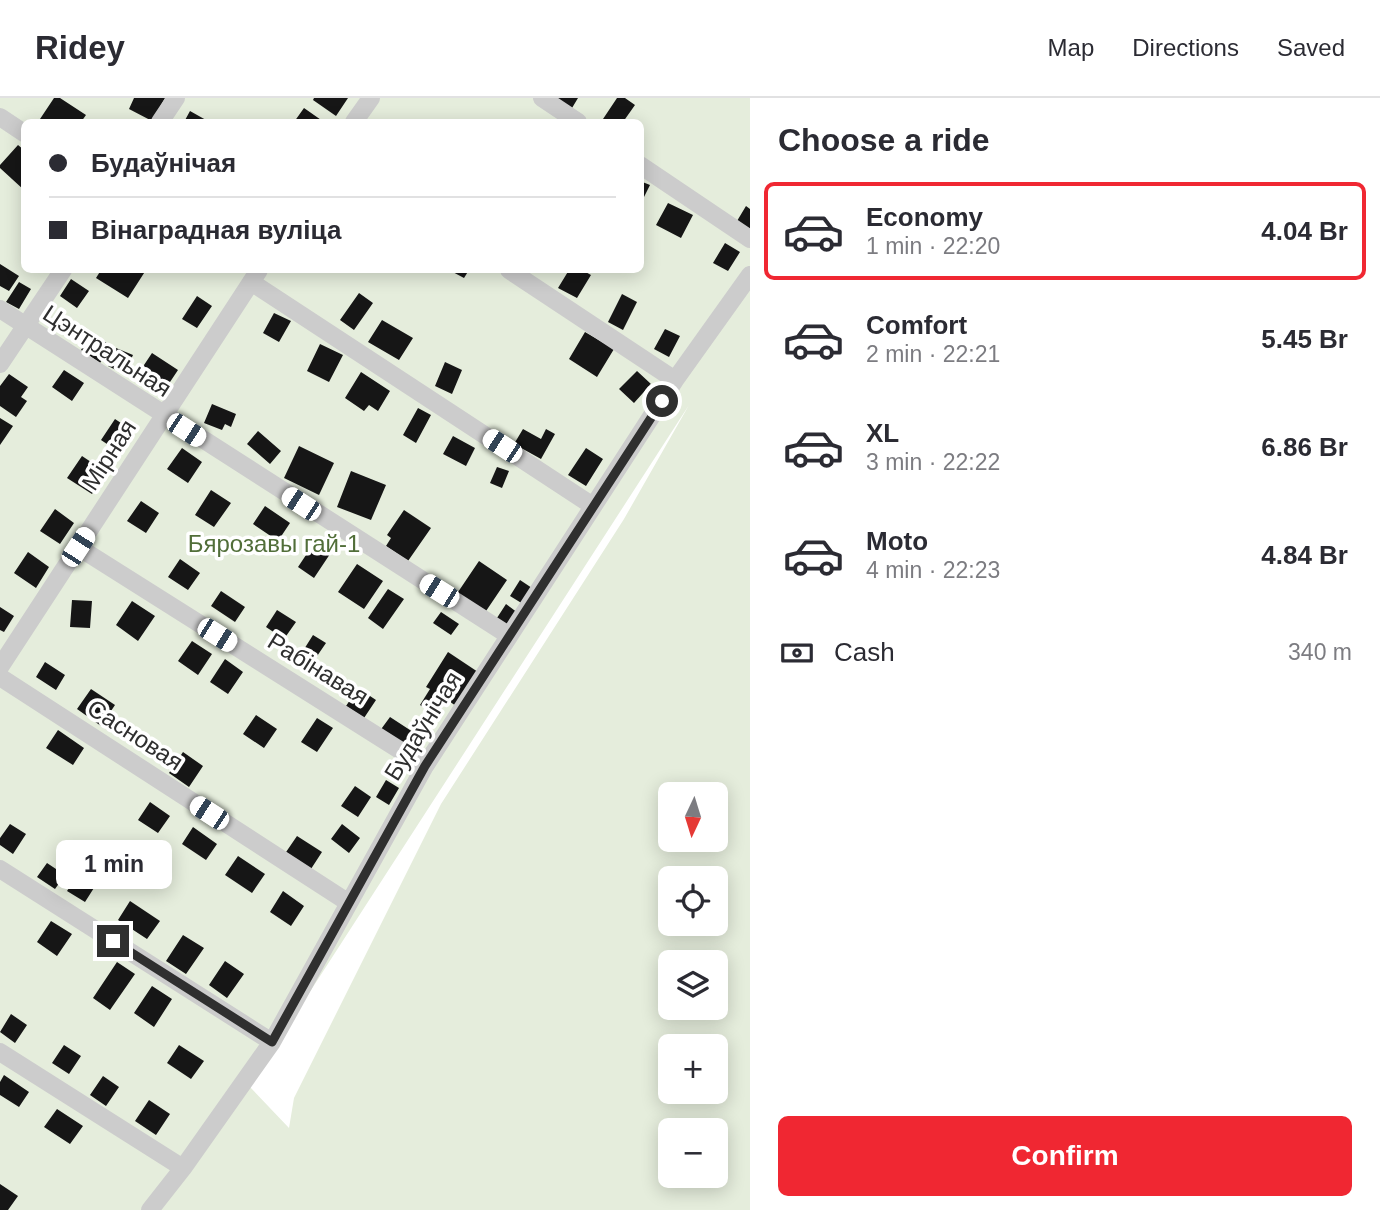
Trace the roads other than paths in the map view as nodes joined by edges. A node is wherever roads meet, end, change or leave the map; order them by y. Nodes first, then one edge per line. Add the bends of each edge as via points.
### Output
1 (176, 98) edge
2 (370, 98) edge
3 (542, 98) edge
4 (0, 117) edge
5 (162, 119) edge
6 (356, 119) edge
7 (574, 119) edge
8 (21, 131) edge
9 (644, 167) edge
10 (750, 239) edge
11 (60, 273) edge
12 (514, 273) edge
13 (750, 275) edge
14 (255, 276) edge
15 (0, 309) edge
16 (24, 327) junction
17 (0, 364) edge
18 (675, 380) junction
19 (163, 416) junction
20 (593, 506) junction
21 (78, 547) junction
22 (508, 635) junction
23 (0, 667) edge
24 (0, 677) edge
25 (425, 766) junction
26 (0, 869) edge
27 (349, 903) junction
28 (272, 1042) junction
29 (0, 1052) edge
30 (183, 1168) junction
31 (150, 1210) edge

1 - 5 street
2 - 6 street
3 - 7 street
4 - 8 street
9 - 10 street
11 - 16 street
12 - 18 street
13 - 18 street, Будаўнічая
14 - 19 street, Мірная
14 - 20 street
15 - 16 street, Цэнтральная
16 - 17 street
16 - 19 street, Цэнтральная
18 - 20 street, Будаўнічая
19 - 21 street, Мірная
19 - 22 street, Цэнтральная
20 - 22 street, Будаўнічая
21 - 23 street, Мірная
21 - 25 street, Рабінавая
22 - 25 street, Будаўнічая
24 - 27 street, Сасновая
25 - 27 street, Будаўнічая
26 - 28 street
27 - 28 street, Будаўнічая
28 - 30 street, Будаўнічая
29 - 30 street
30 - 31 street, Будаўнічая

